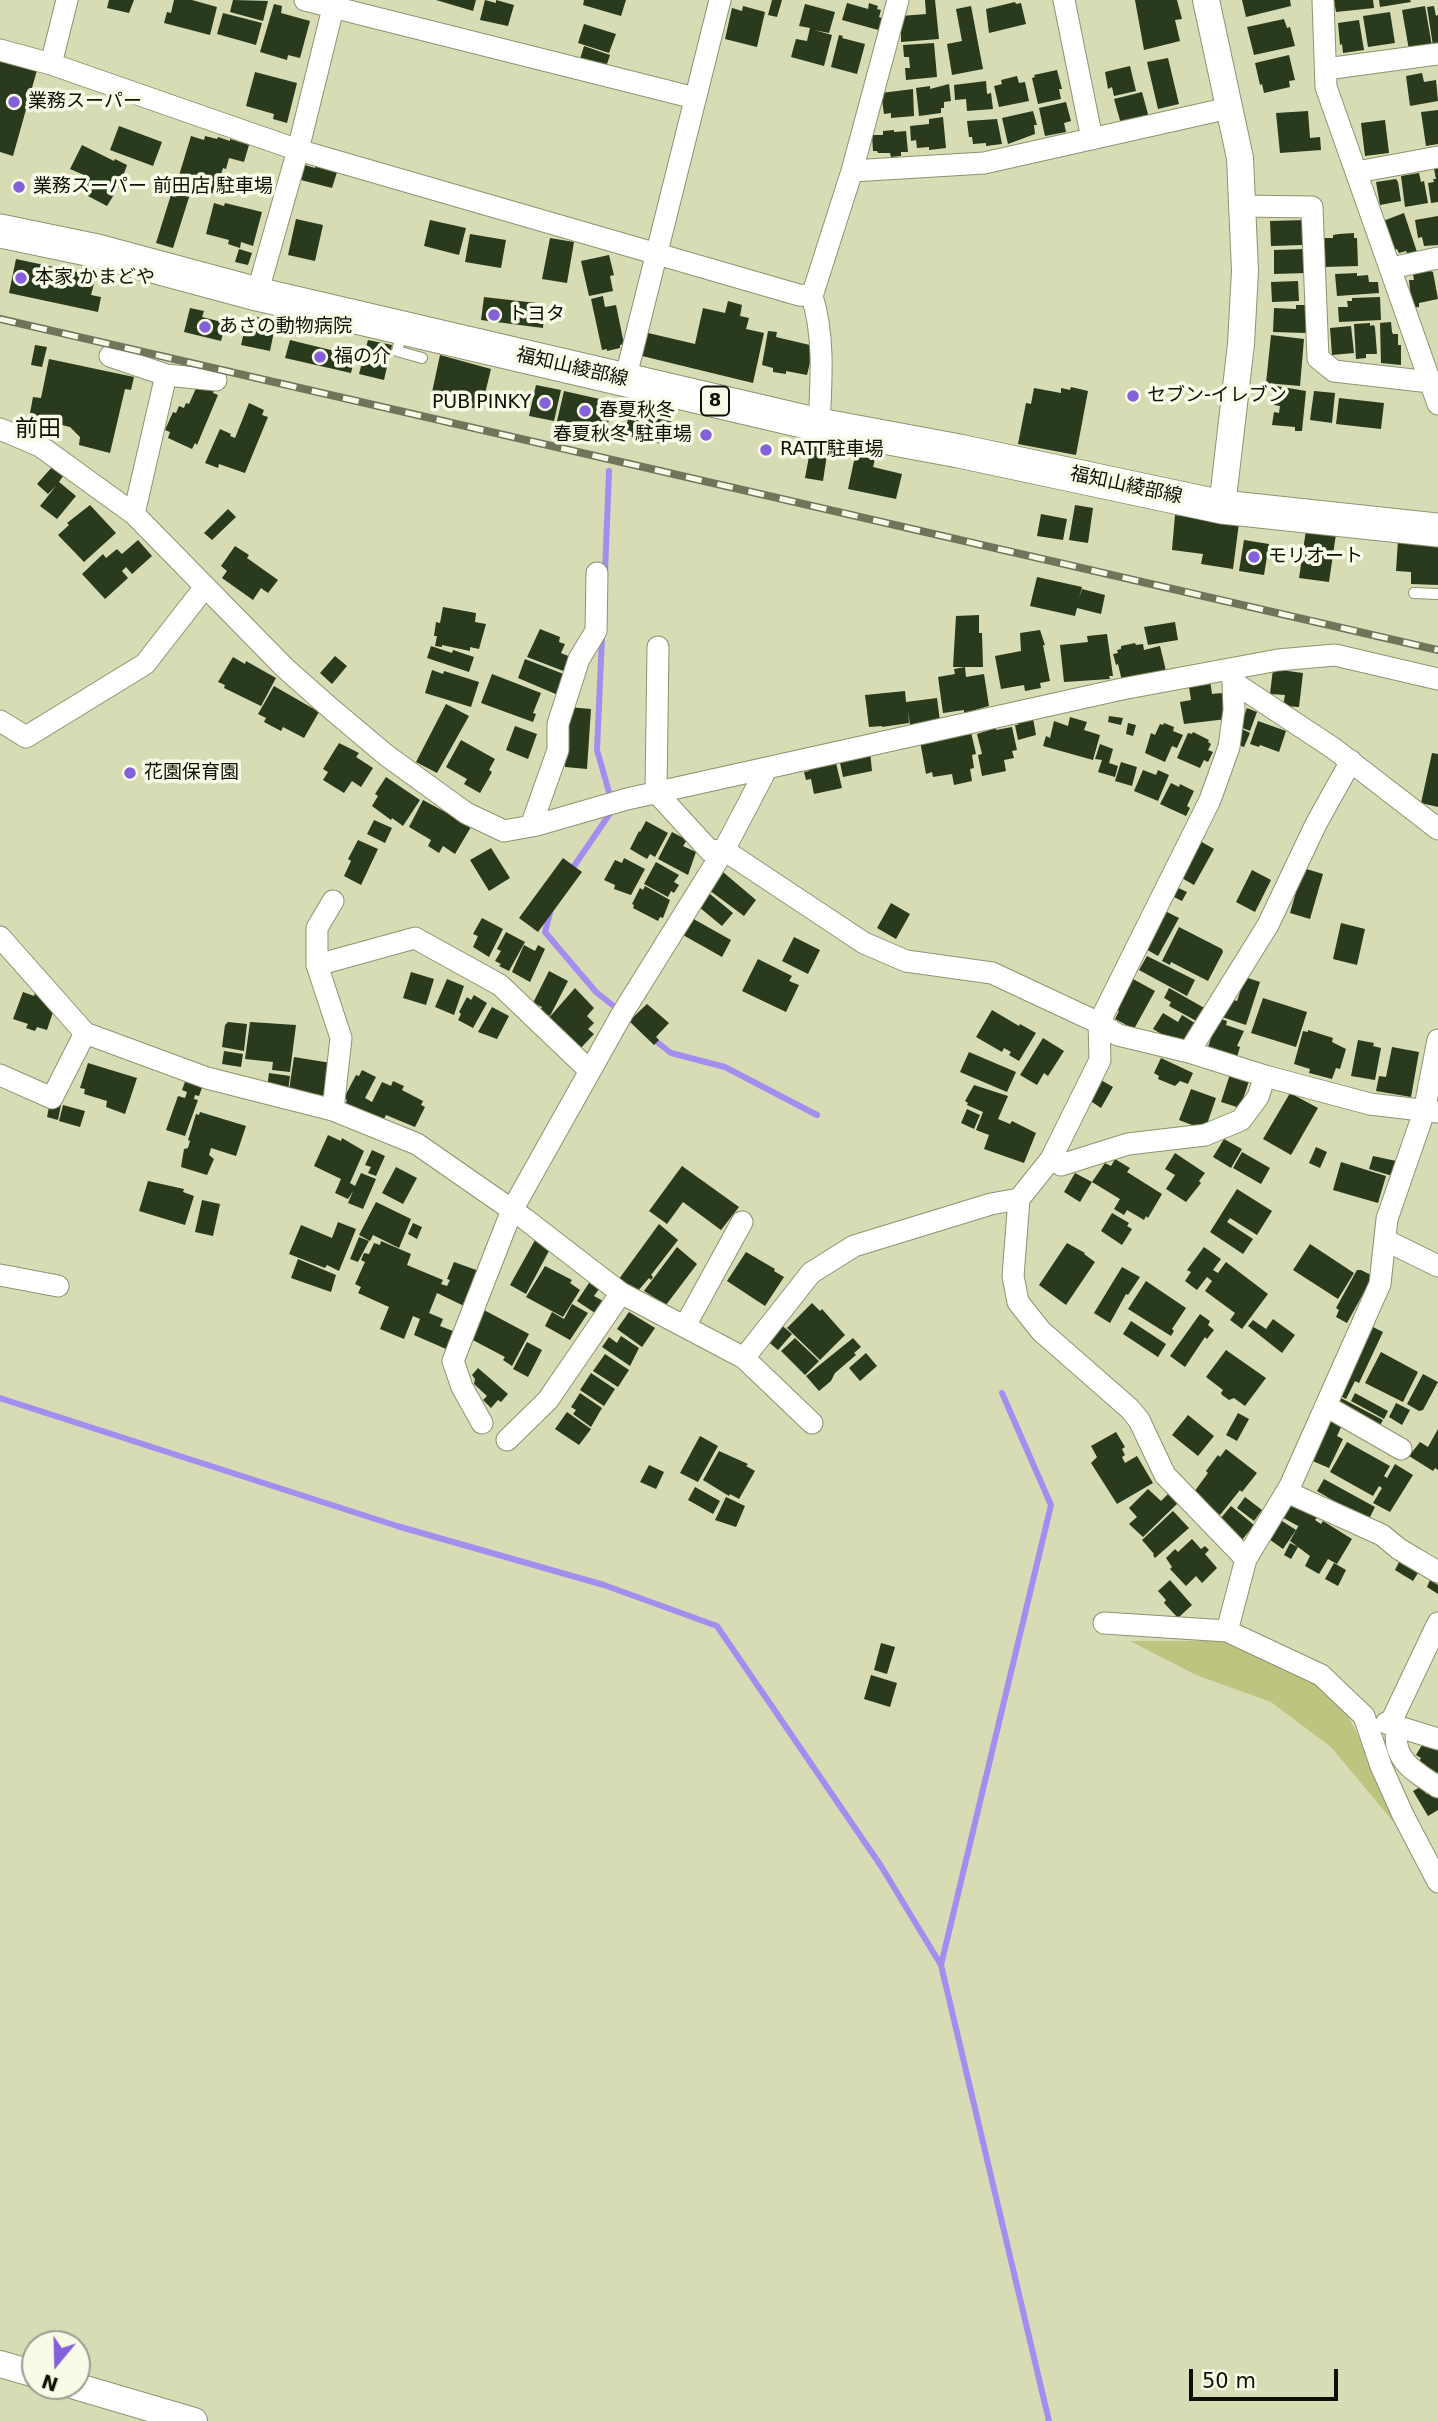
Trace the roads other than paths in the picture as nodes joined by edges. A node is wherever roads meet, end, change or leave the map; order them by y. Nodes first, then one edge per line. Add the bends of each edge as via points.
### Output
1 (67, 0) edge
2 (306, 0) edge
3 (720, 0) edge
4 (898, 0) edge
5 (1064, 0) edge
6 (1206, 0) edge
7 (1323, 0) edge
8 (334, 4) edge
9 (0, 50) edge
10 (1438, 54) edge
11 (51, 64) junction
12 (1326, 69) junction
13 (695, 98) junction
14 (1229, 108) junction
15 (1092, 139) junction
16 (298, 150) junction
17 (1438, 157) edge
18 (852, 171) junction
19 (1357, 172) junction
20 (1242, 206) junction
21 (0, 231) edge
22 (656, 253) junction
23 (1438, 258) edge
24 (1391, 268) junction
25 (257, 294) junction
26 (812, 296) junction
27 (404, 327) junction
28 (110, 356) dead end
29 (422, 358) dead end
30 (166, 375) junction
31 (216, 380) dead end
32 (625, 380) junction
33 (1430, 382) junction
34 (1438, 404) edge
35 (819, 425) junction
36 (0, 429) edge
37 (1222, 507) junction
38 (134, 514) junction
39 (1438, 530) edge
40 (597, 573) dead end
41 (205, 587) junction
42 (1414, 593) dead end
43 (1438, 594) edge
44 (658, 647) dead end
45 (1232, 675) junction
46 (1438, 679) edge
47 (0, 721) edge
48 (1351, 761) junction
49 (767, 768) junction
50 (656, 792) junction
51 (531, 826) junction
52 (1438, 829) edge
53 (724, 849) junction
54 (333, 901) dead end
55 (0, 937) edge
56 (317, 965) junction
57 (1099, 1023) junction
58 (85, 1033) junction
59 (1438, 1040) edge
60 (1189, 1052) junction
61 (590, 1071) junction
62 (0, 1075) edge
63 (1265, 1076) junction
64 (333, 1110) junction
65 (1431, 1112) edge
66 (1051, 1159) junction
67 (1019, 1199) junction
68 (512, 1210) junction
69 (742, 1222) dead end
70 (1385, 1240) junction
71 (1438, 1266) edge
72 (0, 1275) edge
73 (58, 1286) dead end
74 (621, 1293) junction
75 (685, 1326) junction
76 (744, 1359) junction
77 (1326, 1406) junction
78 (482, 1423) dead end
79 (812, 1423) dead end
80 (507, 1440) dead end
81 (1401, 1449) dead end
82 (1287, 1492) junction
83 (1246, 1559) junction
84 (1438, 1572) edge
85 (1104, 1623) dead end
86 (1438, 1623) edge
87 (1227, 1631) junction
88 (1364, 1716) junction
89 (1394, 1725) junction
90 (1435, 1732) edge
91 (1438, 1787) edge
92 (1438, 1882) edge
93 (0, 2364) edge
94 (21, 2370) edge
95 (91, 2391) edge
96 (194, 2421) edge

1 - 11 street
2 - 8 street
3 - 13 street
4 - 18 street
5 - 15 street
6 - 14 street
7 - 12 street
8 - 13 street
8 - 16 street
9 - 11 street
10 - 12 street
11 - 16 street
12 - 19 street via 1326,87
13 - 22 street
14 - 15 street
14 - 20 street via 1240,158
15 - 18 street via 984,163
16 - 22 street
16 - 25 street
17 - 19 street
18 - 26 street
19 - 24 street
20 - 33 street via 1312,207 1318,358 1334,371
20 - 37 street via 1241,344
21 - 25 main road, 福知山綾部線 / 8 via 97,251
22 - 26 street
22 - 32 street
23 - 24 street
24 - 33 street
25 - 27 main road, 福知山綾部線 / 8
26 - 35 street via 818,314
27 - 29 lane via 397,351
27 - 32 main road, 福知山綾部線 / 8
28 - 30 street
30 - 31 street
30 - 38 street
32 - 35 main road, 福知山綾部線 / 8
33 - 34 street
35 - 37 main road, 福知山綾部線 / 8
36 - 38 street via 40,446
37 - 39 main road, 福知山綾部線 / 8
38 - 41 street
40 - 51 street via 596,631 579,659 558,724 558,750
41 - 47 street via 145,664 26,737
41 - 51 street via 285,668 386,755 466,813 503,831
42 - 43 lane
44 - 50 street
45 - 46 street via 1335,655
45 - 48 street
45 - 49 street via 1122,689
45 - 57 street via 1229,747 1210,800
48 - 52 street
48 - 60 street via 1268,925
49 - 50 street
49 - 53 street
50 - 51 street
50 - 53 street via 710,851
53 - 57 street via 864,943 906,961 992,973
53 - 61 street
54 - 56 street via 317,928
55 - 58 street
56 - 61 street via 415,938 500,985
56 - 64 street via 341,1038
57 - 60 street via 1118,1035
57 - 66 street via 1100,1060
58 - 62 street via 52,1098
58 - 64 street via 207,1078
59 - 65 street
60 - 63 street
61 - 68 street
63 - 65 street via 1370,1104
63 - 66 street via 1258,1097 1241,1120 1205,1135 1128,1144 1061,1165
64 - 68 street via 417,1144
65 - 70 street via 1387,1219
66 - 67 street
67 - 76 street via 854,1246 811,1273
67 - 83 street via 1013,1276 1018,1302 1041,1331 1130,1409 1165,1475
68 - 74 street
68 - 78 street via 453,1362
69 - 75 street
70 - 71 street
70 - 77 street via 1380,1284
72 - 73 street
74 - 75 street
74 - 80 street via 548,1400
75 - 76 street
76 - 79 street
77 - 81 street
77 - 82 street
82 - 83 street
82 - 84 street via 1382,1535
83 - 87 street
85 - 87 street
86 - 89 street
87 - 88 street via 1321,1675
88 - 89 street
88 - 92 street via 1386,1778
89 - 90 street
89 - 91 street via 1406,1766
93 - 94 street
95 - 96 street

